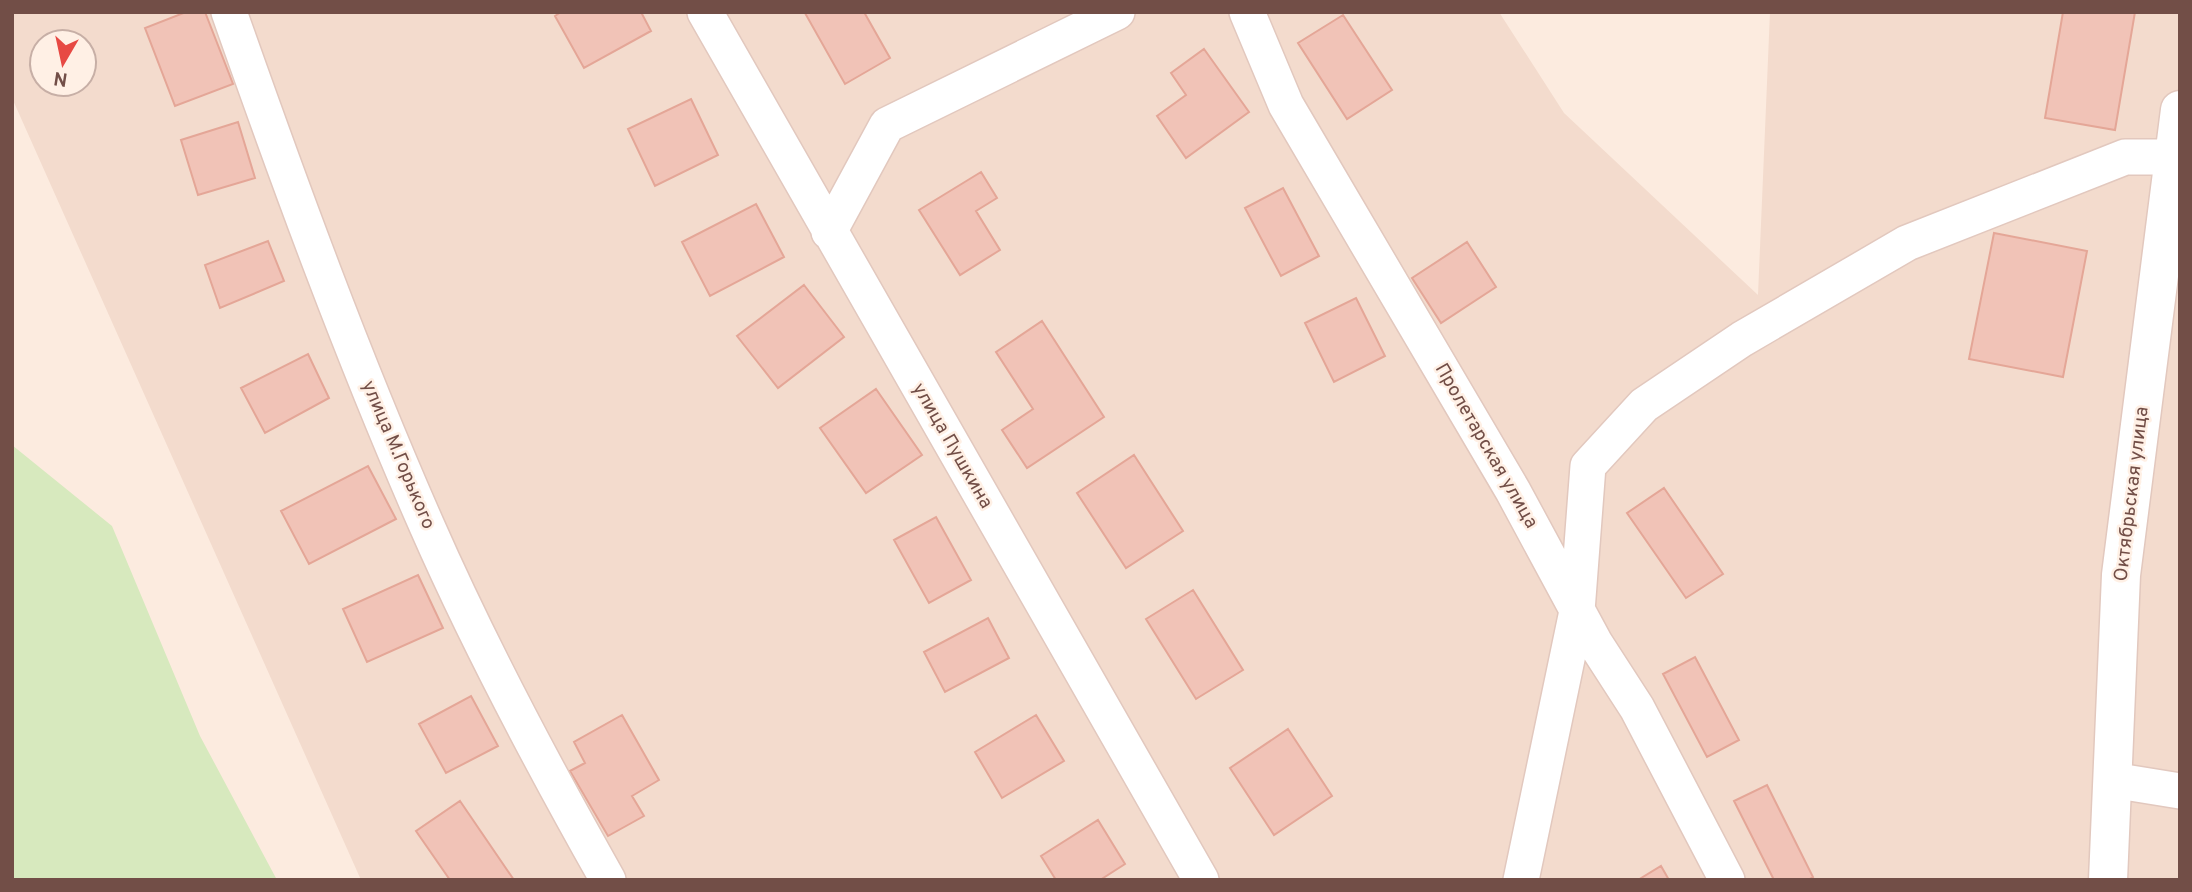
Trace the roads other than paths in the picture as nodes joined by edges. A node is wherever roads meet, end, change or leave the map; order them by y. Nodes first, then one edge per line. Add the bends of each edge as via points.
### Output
1 (229, 12) edge
2 (705, 12) edge
3 (1117, 12) edge
4 (1247, 12) edge
5 (2180, 110) edge
6 (2174, 157) junction
7 (829, 232) junction
8 (1577, 609) junction
9 (2112, 780) junction
10 (2180, 791) edge
11 (608, 880) edge
12 (1200, 880) edge
13 (1521, 880) edge
14 (1727, 880) edge
15 (2108, 880) edge

1 - 11 street, улица М.Горького via 346,331 428,528 544,766
2 - 7 street, улица Пушкина
3 - 7 street via 887,125
4 - 8 street, Пролетарская улица via 1286,105 1506,479
5 - 6 street, Октябрьская улица
6 - 8 street via 2125,157 1907,243 1742,339 1644,405 1588,466
6 - 9 street, Октябрьская улица via 2121,575
7 - 12 street, улица Пушкина
8 - 13 street
8 - 14 street, Пролетарская улица via 1637,708
9 - 10 street
9 - 15 street, Октябрьская улица

